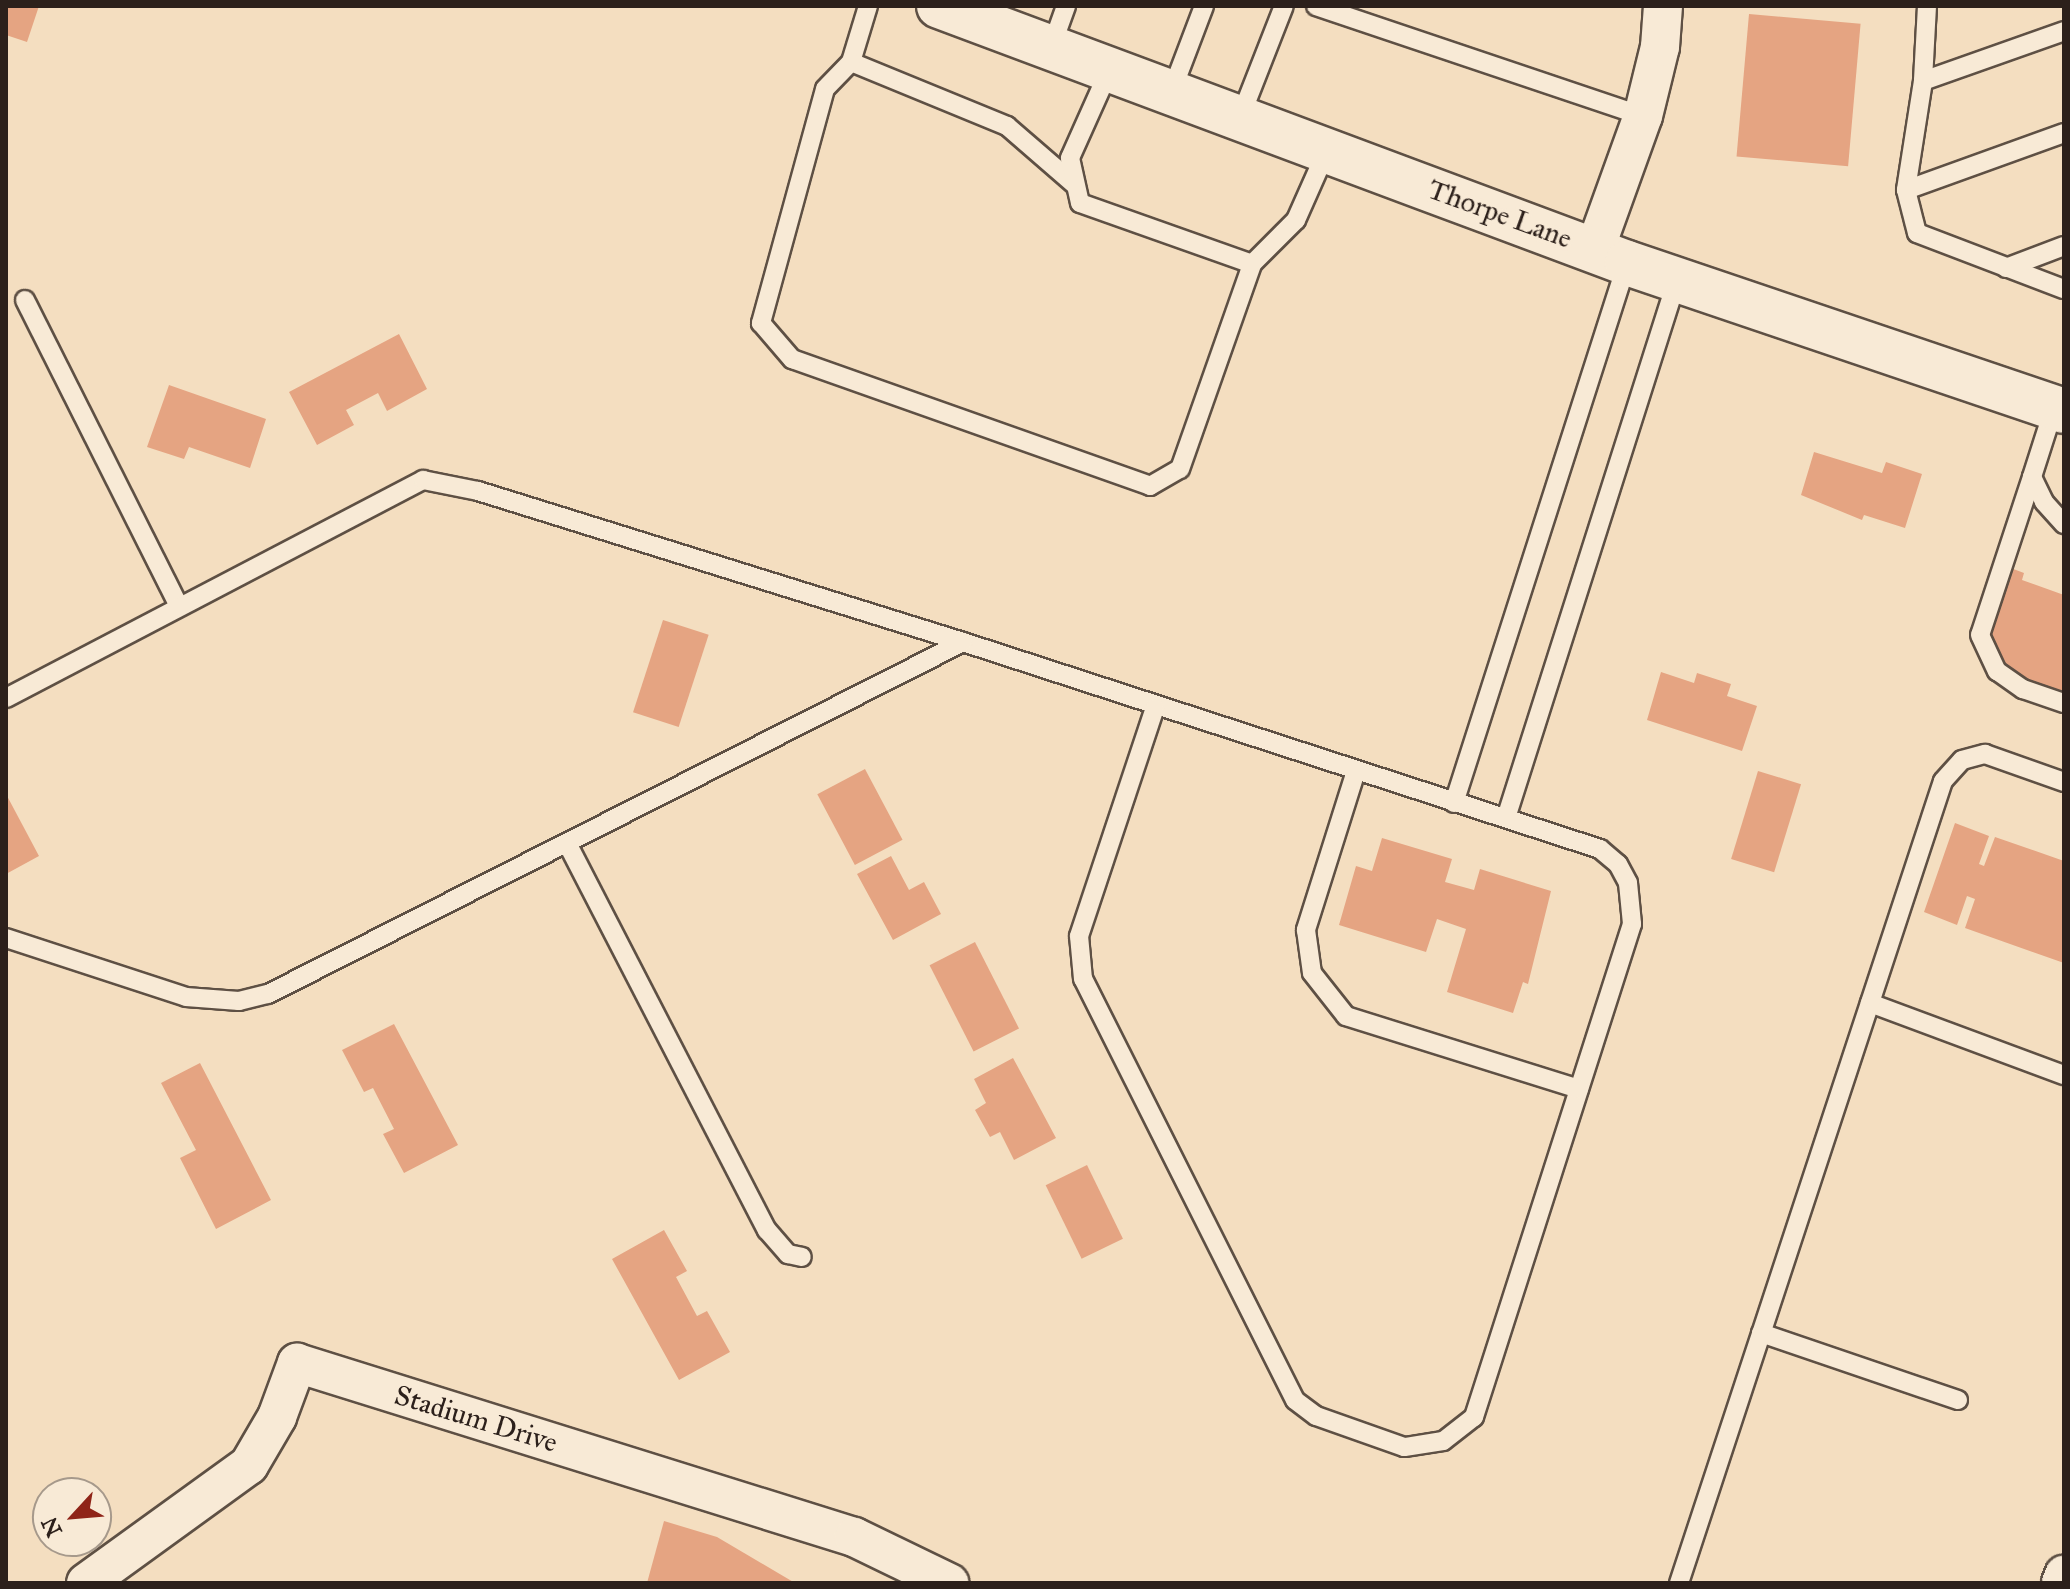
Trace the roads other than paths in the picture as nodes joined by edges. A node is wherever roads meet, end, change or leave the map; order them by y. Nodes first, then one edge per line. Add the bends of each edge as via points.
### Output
1 (868, 6) edge
2 (1066, 6) edge
3 (1204, 6) edge
4 (1284, 6) edge
5 (1316, 6) edge
6 (1663, 6) edge
7 (1927, 6) edge
8 (943, 7) edge
9 (2064, 31) edge
10 (1050, 51) junction
11 (851, 62) junction
12 (1108, 73) junction
13 (1923, 81) junction
14 (1171, 93) junction
15 (1643, 116) junction
16 (1240, 118) junction
17 (2064, 133) edge
18 (1327, 150) junction
19 (1075, 185) junction
20 (1906, 190) junction
21 (2064, 246) edge
22 (1611, 256) junction
23 (1252, 264) junction
24 (2006, 268) junction
25 (1678, 278) junction
26 (2064, 289) edge
27 (25, 300) dead end
28 (2059, 409) edge
29 (2032, 477) junction
30 (2064, 524) edge
31 (179, 606) junction
32 (963, 642) junction
33 (6, 698) edge
34 (2064, 703) edge
35 (1155, 708) junction
36 (1356, 771) junction
37 (2064, 782) edge
38 (1454, 803) junction
39 (1506, 818) junction
40 (567, 843) junction
41 (6, 938) edge
42 (1870, 1003) junction
43 (2064, 1075) edge
44 (1579, 1089) junction
45 (802, 1257) dead end
46 (1761, 1333) junction
47 (1958, 1400) dead end
48 (2064, 1575) edge
49 (86, 1583) edge
50 (949, 1583) edge
51 (1679, 1583) edge
52 (2061, 1583) edge

1 - 11 lane
2 - 10 lane
3 - 14 lane
4 - 16 lane
5 - 15 lane
6 - 15 street via 1660,47
7 - 13 lane
8 - 10 street, Thorpe Lane
9 - 13 lane
10 - 12 street, Thorpe Lane
11 - 19 lane via 1007,126
11 - 23 lane via 825,89 761,323 792,359 1150,486 1180,469
12 - 14 street, Thorpe Lane
12 - 19 lane via 1070,158
13 - 20 lane
14 - 16 street, Thorpe Lane
15 - 22 street
16 - 18 street, Thorpe Lane
17 - 20 lane
18 - 22 street, Thorpe Lane
18 - 23 lane via 1296,220
19 - 23 lane via 1080,203
20 - 24 lane via 1917,233
21 - 24 lane
22 - 25 street, Thorpe Lane
22 - 38 lane
24 - 26 lane
25 - 28 street, Thorpe Lane
25 - 39 lane
27 - 31 lane
28 - 29 lane
29 - 30 lane via 2044,502
29 - 34 lane via 1980,635 1997,671 2023,689
31 - 32 lane via 423,480 463,487
31 - 33 lane
32 - 35 lane
32 - 40 lane
35 - 36 lane
35 - 44 lane via 1079,936 1077,958 1295,1400 1316,1416 1404,1447 1443,1441 1474,1417
36 - 38 lane
36 - 44 lane via 1306,930 1312,973 1346,1016
37 - 42 lane via 1985,754 1962,760 1943,781
38 - 39 lane
39 - 44 lane via 1600,849 1618,864 1633,901 1632,924
40 - 41 lane via 268,994 239,1001 186,997
40 - 45 lane via 767,1230 788,1254
42 - 43 lane
42 - 46 lane
46 - 47 lane
46 - 51 lane
48 - 52 street
49 - 50 street, Stadium Drive via 249,1465 277,1417 297,1363 854,1537

